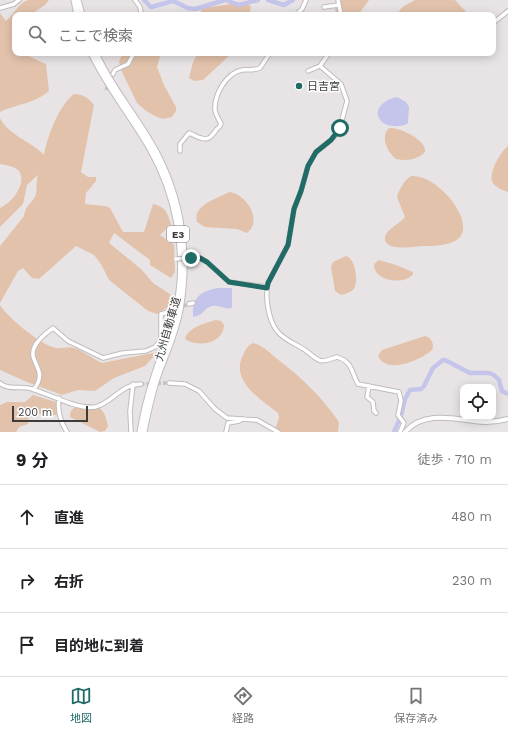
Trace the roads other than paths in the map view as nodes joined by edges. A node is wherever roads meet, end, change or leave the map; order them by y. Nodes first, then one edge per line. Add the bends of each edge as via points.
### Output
1 (19, 0) edge
2 (74, 0) edge
3 (78, 0) edge
4 (135, 0) edge
5 (306, 0) edge
6 (338, 0) edge
7 (339, 5) junction
8 (324, 6) dead end
9 (0, 8) edge
10 (508, 11) edge
11 (76, 12) edge
12 (81, 12) edge
13 (141, 12) edge
14 (299, 12) edge
15 (340, 12) edge
16 (496, 21) edge
17 (93, 56) edge
18 (98, 56) edge
19 (132, 56) edge
20 (268, 56) edge
21 (327, 56) edge
22 (320, 66) junction
23 (308, 71) dead end
24 (113, 74) tunnel mouth
25 (180, 151) dead end
26 (176, 259) dead end
27 (267, 288) junction
28 (168, 312) tunnel mouth
29 (169, 382) tunnel mouth
30 (0, 383) edge
31 (133, 384) junction
32 (141, 384) tunnel mouth
33 (370, 386) junction
34 (34, 389) junction
35 (59, 398) junction
36 (376, 413) dead end
37 (243, 419) junction
38 (508, 419) edge
39 (66, 431) edge
40 (61, 432) edge
41 (131, 432) edge
42 (140, 432) edge
43 (144, 432) edge
44 (226, 432) edge
45 (278, 432) edge
46 (400, 432) edge
47 (405, 432) edge

1 - 9 street
2 - 11 highway
3 - 12 highway
4 - 13 street
5 - 14 street
6 - 7 street
7 - 8 street
7 - 15 street
10 - 16 street
17 - 42 highway, 九州自動車道 / E3 via 156,162 169,192 179,236 181,264 177,302 169,334 147,397
18 - 43 highway, 九州自動車道 / E3 via 164,167 179,210 183,236 184,276 179,312 148,410
19 - 24 street via 128,64 115,70
20 - 25 street via 260,68 251,71 241,70 226,80 220,89 215,106 220,127 207,139 188,133 180,144
21 - 22 street
22 - 23 street
22 - 27 street via 341,84 347,101 339,131 310,160 294,209 288,245
26 - 27 street, bridge via 200,258 229,282
27 - 33 street via 269,310 277,331 316,360 341,358 352,367 358,384
28 - 34 street via 161,314 161,340 155,347 146,352 123,353 103,358 68,341 53,328 34,347 34,359 40,374 40,380
29 - 37 street via 193,387 224,416
30 - 34 street via 8,388
31 - 32 street
31 - 35 street via 103,404 92,407 78,406
31 - 41 street
33 - 36 street via 367,397 373,402
33 - 46 street via 399,392 401,401 398,415 404,423
34 - 35 street
35 - 39 street via 57,407
37 - 44 street via 228,423
37 - 45 street via 257,420
38 - 47 main road via 489,422 453,418 422,420
39 - 40 street

